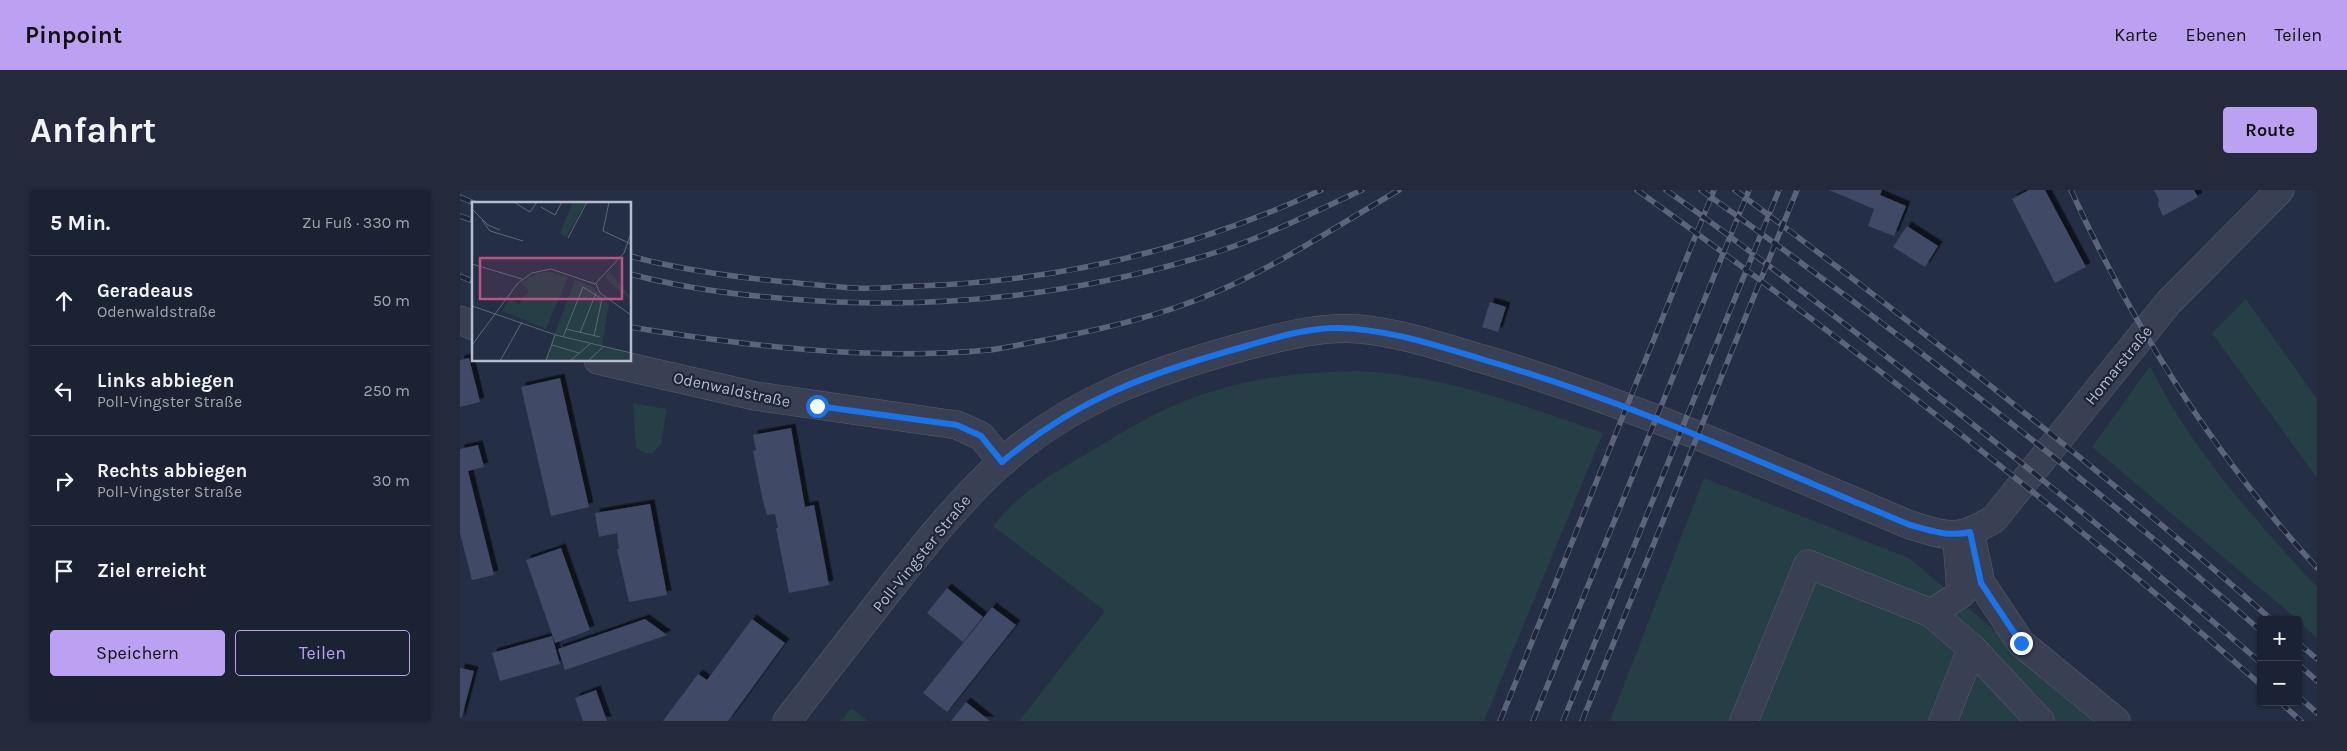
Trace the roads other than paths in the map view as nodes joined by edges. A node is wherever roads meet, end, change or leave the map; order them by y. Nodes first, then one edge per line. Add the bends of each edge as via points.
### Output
1 (2280, 190) edge
2 (460, 320) edge
3 (472, 325) edge
4 (472, 327) edge
5 (460, 331) edge
6 (602, 361) edge
7 (1002, 462) junction
8 (1964, 534) junction
9 (1932, 613) junction
10 (1972, 648) junction
11 (788, 721) edge
12 (1744, 721) edge
13 (1943, 721) edge
14 (2040, 721) edge
15 (2116, 721) edge

1 - 8 street, Homarstraße via 2168,303 1994,519
2 - 3 street
4 - 5 street
6 - 7 street, Odenwaldstraße via 754,396 957,425 981,436
7 - 8 street, Poll-Vingster Straße via 1072,411 1130,382 1182,364 1297,333 1320,329 1360,329 1433,345 1616,402 1910,525 1937,533
7 - 11 street, Poll-Vingster Straße via 949,514
8 - 9 street via 1961,594
8 - 15 street via 1981,583 2021,643
9 - 10 street
9 - 12 street via 1808,564
10 - 13 street
10 - 14 street

